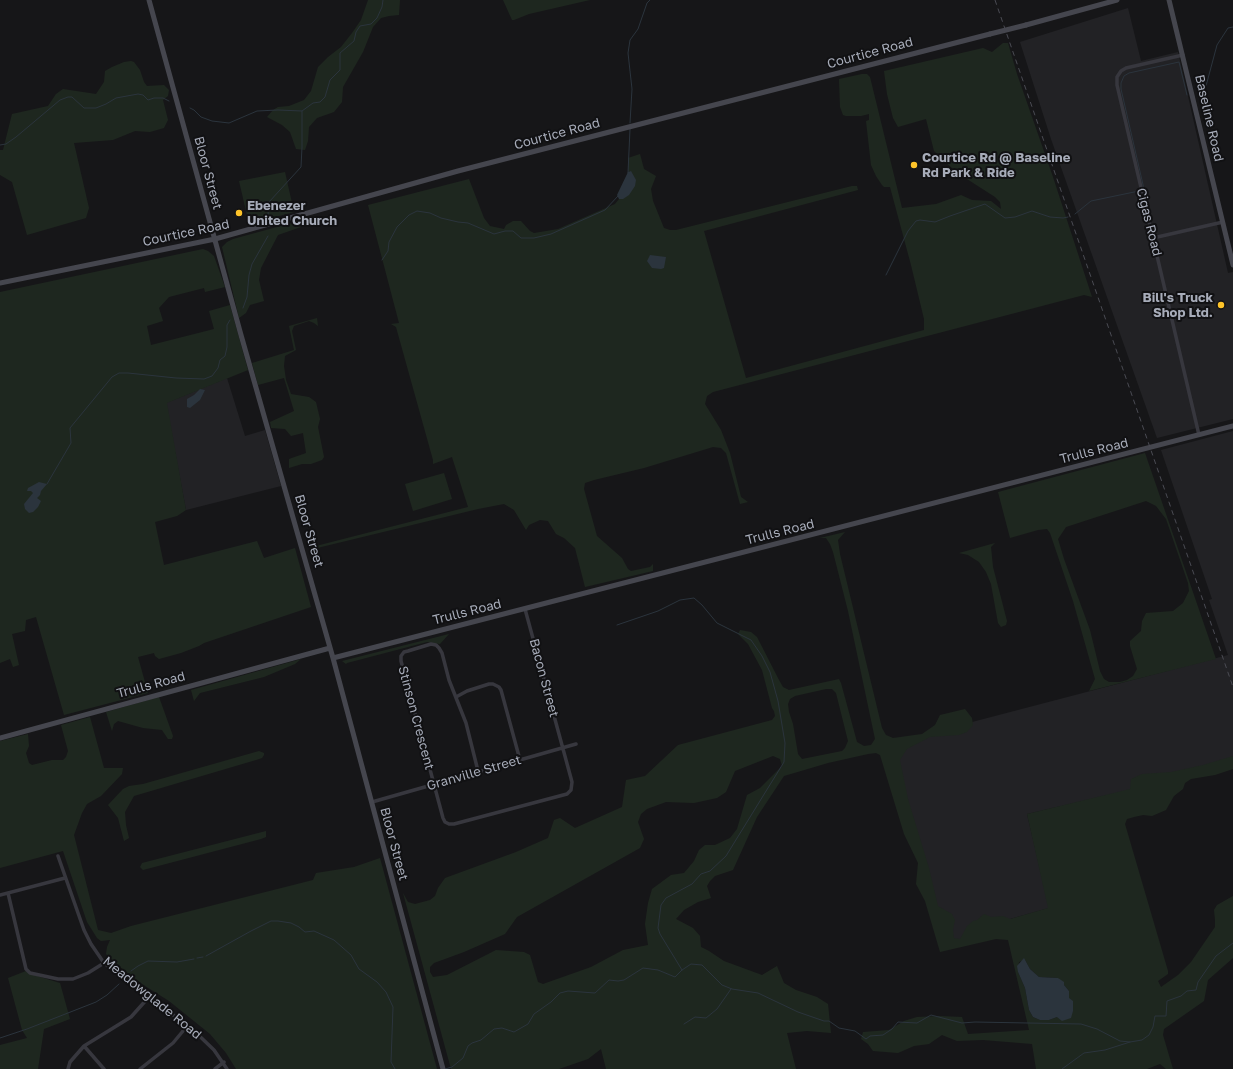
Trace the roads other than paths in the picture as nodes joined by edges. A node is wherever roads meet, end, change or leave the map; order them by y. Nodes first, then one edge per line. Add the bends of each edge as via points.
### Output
1 (149, 0) edge
2 (1117, 0) edge
3 (1169, 0) edge
4 (1182, 55) junction
5 (1222, 222) junction
6 (1153, 238) junction
7 (215, 239) junction
8 (1233, 265) edge
9 (0, 283) edge
10 (1233, 426) edge
11 (1199, 435) junction
12 (525, 609) junction
13 (330, 648) junction
14 (333, 658) junction
15 (456, 698) junction
16 (0, 738) edge
17 (576, 744) dead end
18 (563, 747) junction
19 (520, 760) junction
20 (478, 771) junction
21 (433, 784) junction
22 (372, 802) junction
23 (58, 856) dead end
24 (66, 878) junction
25 (8, 893) junction
26 (0, 895) edge
27 (104, 963) junction
28 (148, 998) junction
29 (188, 1025) junction
30 (84, 1046) junction
31 (224, 1062) junction
32 (68, 1069) edge
33 (104, 1069) edge
34 (140, 1069) edge
35 (215, 1069) edge
36 (227, 1069) edge
37 (443, 1069) edge

1 - 7 main road, Bloor Street
2 - 7 main road, Courtice Road, bridge via 458,171
3 - 4 main road, Baseline Road
4 - 5 main road, Baseline Road
4 - 6 street, Cigas Road via 1126,68 1117,77
5 - 6 street
5 - 8 main road, Baseline Road
6 - 11 street, Cigas Road
7 - 9 main road, Courtice Road
7 - 13 main road, Bloor Street
10 - 11 main road, Trulls Road
11 - 12 main road, Trulls Road
12 - 14 main road, Trulls Road
12 - 18 street, Bacon Street
13 - 14 main road, Bloor Street
13 - 16 main road, Trulls Road
14 - 22 main road, Bloor Street
15 - 19 street via 467,691 489,684 499,687
15 - 20 street, Stinson Crescent via 466,723
15 - 21 street, Stinson Crescent via 442,653 436,645 431,644 404,652 401,661
17 - 18 street, Granville Street
18 - 19 street, Granville Street
18 - 21 street, Bacon Street via 572,786 568,794 561,796 449,824 443,818
19 - 20 street, Granville Street
20 - 21 street, Granville Street
21 - 22 street, Granville Street
22 - 37 main road, Bloor Street
23 - 24 street, Meadowglade Road
24 - 25 street
24 - 27 street, Meadowglade Road via 84,930
25 - 26 street
25 - 27 street via 26,969 30,973 58,979 73,979
27 - 28 street, Meadowglade Road
28 - 29 street, Meadowglade Road
28 - 30 street via 131,1017
29 - 31 street, Meadowglade Road
29 - 34 street via 173,1042
30 - 32 street via 70,1062
30 - 33 street
31 - 35 street
31 - 36 street, Meadowglade Road

